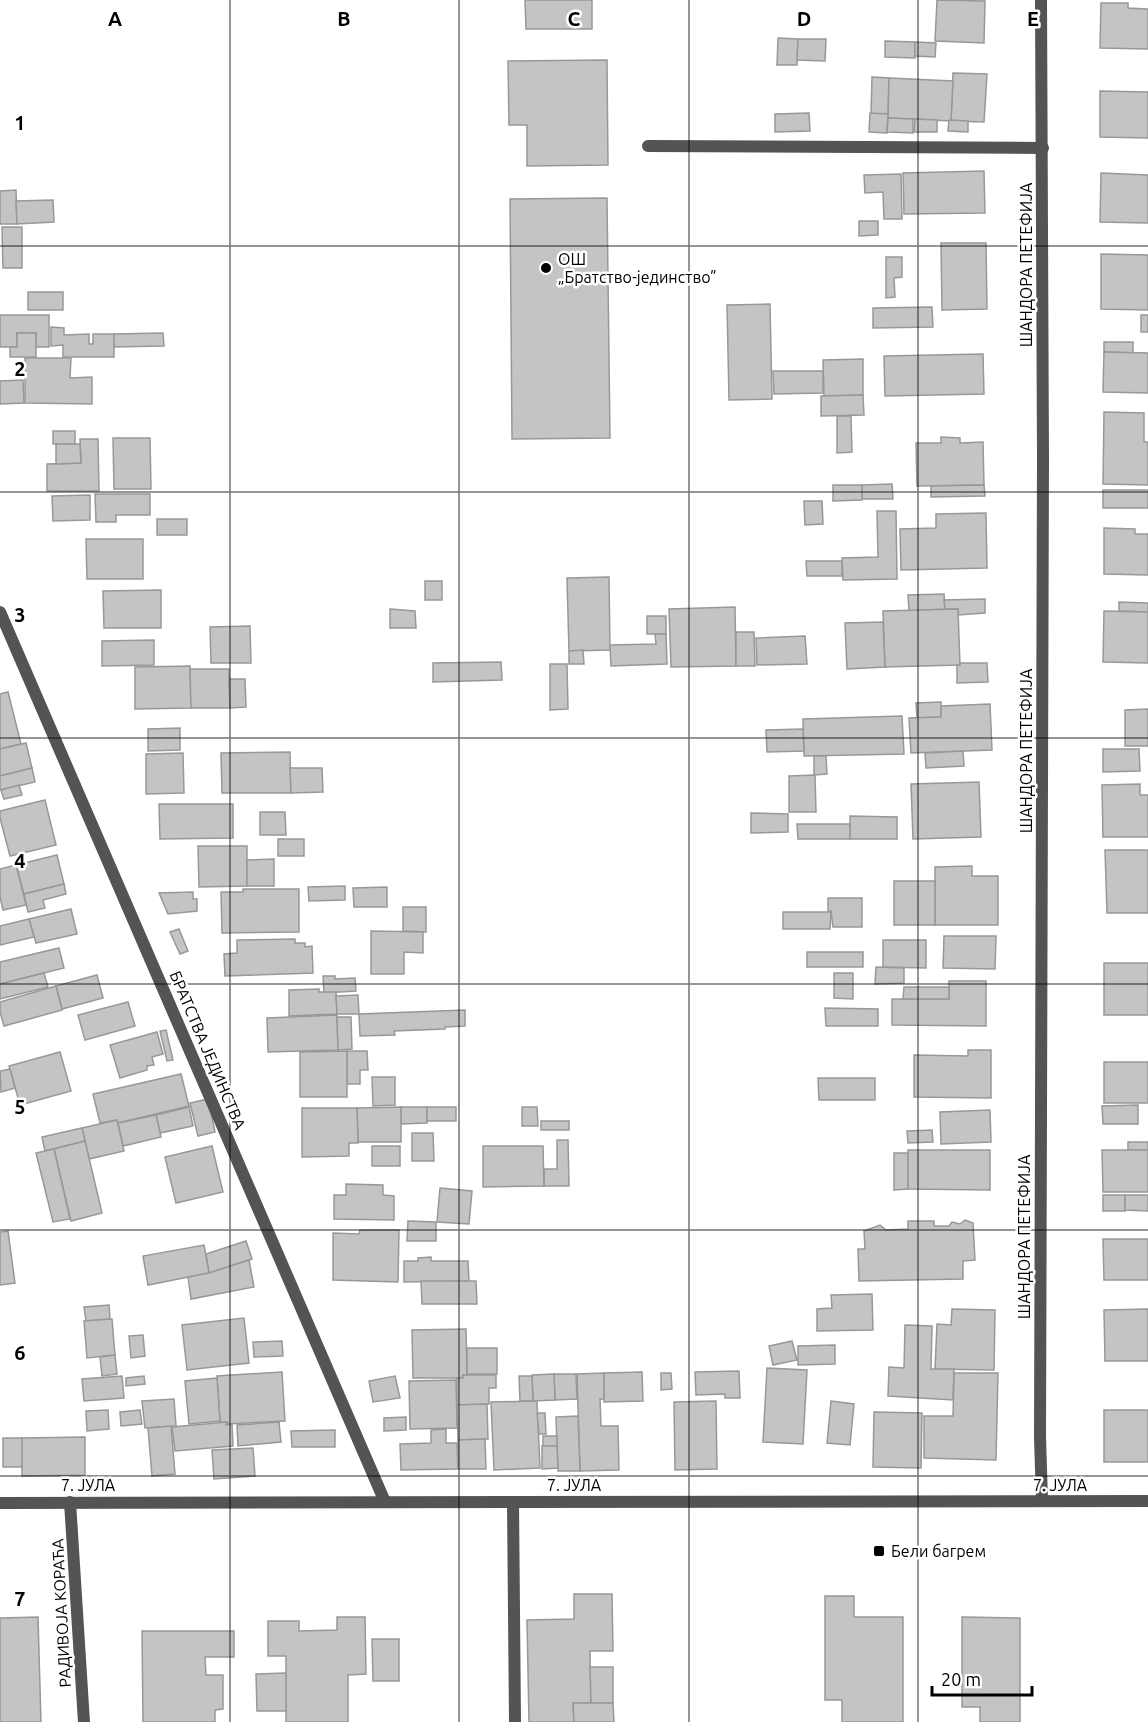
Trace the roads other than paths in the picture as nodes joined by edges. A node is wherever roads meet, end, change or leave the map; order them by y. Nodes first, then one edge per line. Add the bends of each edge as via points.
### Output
1 (1041, 0) edge
2 (648, 147) dead end
3 (1043, 148) junction
4 (0, 612) edge
5 (1042, 1501) junction
6 (1148, 1501) edge
7 (70, 1502) junction
8 (385, 1502) junction
9 (513, 1502) junction
10 (0, 1503) edge
11 (84, 1722) edge
12 (515, 1722) edge

1 - 3 street, ШАНДОРА ПЕТЕФИЈА
2 - 3 street
3 - 5 street, ШАНДОРА ПЕТЕФИЈА
4 - 8 street, БРАТСТВА ЈЕДИНСТВА
5 - 6 street, 7. ЈУЛА
5 - 9 street, 7. ЈУЛА
7 - 8 street, 7. ЈУЛА
7 - 10 street, 7. ЈУЛА
7 - 11 street, РАДИВОЈА КОРАЋА
8 - 9 street, 7. ЈУЛА
9 - 12 street

